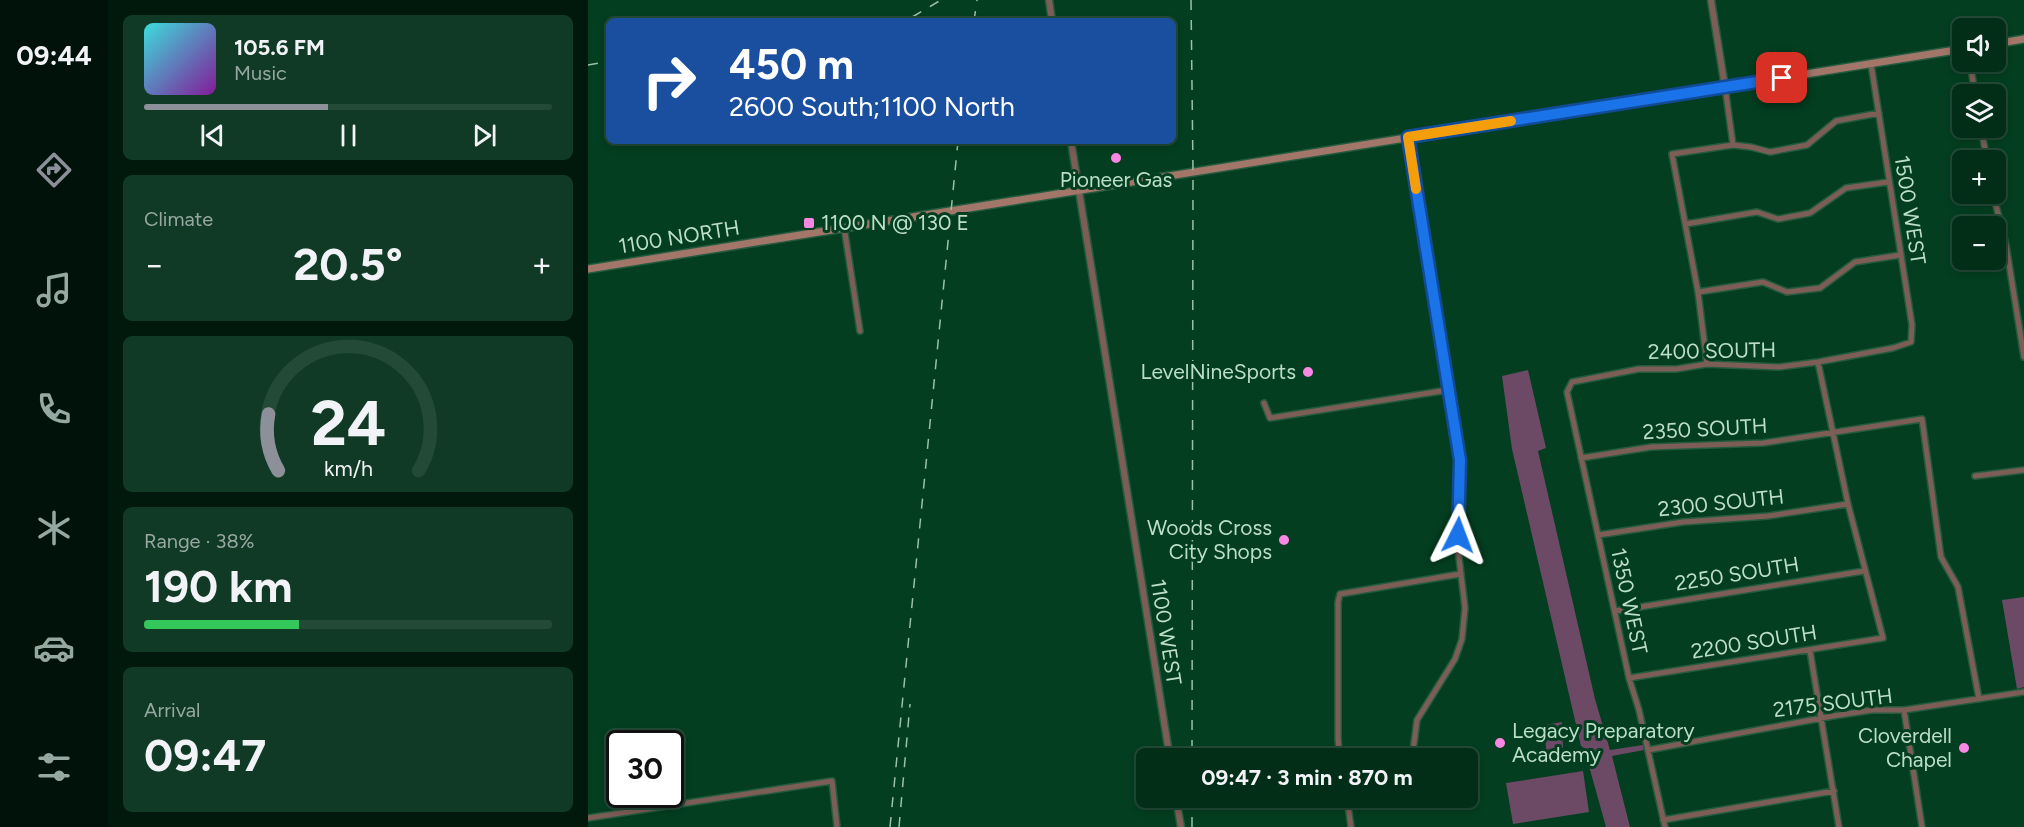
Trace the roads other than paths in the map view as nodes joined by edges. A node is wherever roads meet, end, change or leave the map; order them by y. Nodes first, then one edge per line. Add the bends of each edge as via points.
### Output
1 (1049, 0) edge
2 (1712, 0) edge
3 (1052, 18) edge
4 (2024, 39) edge
5 (2006, 42) edge
6 (1952, 51) edge
7 (1871, 64) junction
8 (1725, 87) junction
9 (1880, 113) junction
10 (1408, 137) junction
11 (1071, 144) edge
12 (1733, 145) junction
13 (1888, 182) junction
14 (1079, 190) junction
15 (1996, 204) edge
16 (1686, 224) junction
17 (844, 227) junction
18 (1900, 255) junction
19 (588, 269) edge
20 (1698, 292) junction
21 (860, 331) dead end
22 (2024, 357) edge
23 (1818, 362) junction
24 (1707, 364) junction
25 (1572, 382) joint
26 (1448, 390) junction
27 (1264, 403) dead end
28 (1832, 434) junction
29 (1581, 458) junction
30 (2024, 470) edge
31 (1975, 476) dead end
32 (1848, 504) junction
33 (1598, 535) junction
34 (1864, 571) junction
35 (1460, 574) junction
36 (1615, 610) junction
37 (1810, 651) junction
38 (1629, 678) junction
39 (2024, 692) edge
40 (1979, 699) junction
41 (1904, 710) junction
42 (1822, 718) junction
43 (1168, 748) edge
44 (1339, 748) edge
45 (1413, 748) edge
46 (1648, 750) junction
47 (1834, 790) junction
48 (1178, 808) edge
49 (1348, 808) edge
50 (588, 818) edge
51 (1663, 820) junction
52 (837, 827) edge
53 (1181, 827) edge
54 (1351, 827) edge
55 (1665, 827) edge
56 (1839, 827) edge
57 (1922, 827) edge

1 - 3 street
2 - 8 street
4 - 5 main road
6 - 7 main road, 1100 NORTH
7 - 8 main road, 1100 NORTH
7 - 9 street, 1500 WEST
8 - 10 main road, 1100 NORTH
8 - 12 street
9 - 12 street via 1836,121 1807,145 1770,152
9 - 13 street, 1500 WEST
10 - 14 main road, 1100 NORTH
10 - 26 street
11 - 14 street, 1100 WEST
12 - 16 street via 1672,154
13 - 16 street via 1846,188 1810,213 1778,219 1757,212
13 - 18 street, 1500 WEST
14 - 17 main road, 1100 NORTH
14 - 43 street, 1100 WEST
15 - 22 street
16 - 20 street
17 - 19 main road, 1100 NORTH
17 - 21 street
18 - 20 street via 1855,262 1820,288 1787,292 1763,282
18 - 23 street, 1500 WEST via 1912,325 1911,342
20 - 24 street
23 - 24 street, 2400 SOUTH via 1779,367
23 - 28 street
24 - 25 street, 2400 SOUTH via 1639,369
25 - 29 street, 1350 WEST via 1567,392
26 - 27 street via 1270,418
26 - 35 street via 1460,460
28 - 29 street, 2350 SOUTH via 1763,443 1652,447
28 - 32 street
28 - 40 street, 2350 SOUTH via 1922,419 1941,557 1958,587
29 - 33 street, 1350 WEST
30 - 31 street
32 - 33 street, 2300 SOUTH
32 - 34 street
33 - 36 street, 1350 WEST
34 - 36 street, 2250 SOUTH
34 - 37 street, 2200 SOUTH via 1883,638
35 - 44 street via 1340,594
35 - 45 street via 1465,608 1462,639 1449,670 1419,714
36 - 38 street, 1350 WEST
37 - 38 street, 2200 SOUTH
37 - 42 street
38 - 46 street, 1350 WEST
39 - 40 street, 2175 SOUTH
40 - 41 street, 2175 SOUTH
41 - 42 street, 2175 SOUTH via 1872,710
41 - 57 street
42 - 46 street, 2175 SOUTH
42 - 47 street
46 - 51 street, 1350 WEST
47 - 51 street
47 - 56 street
48 - 53 street
49 - 54 street
50 - 52 street via 832,781
51 - 55 street, 1350 WEST

